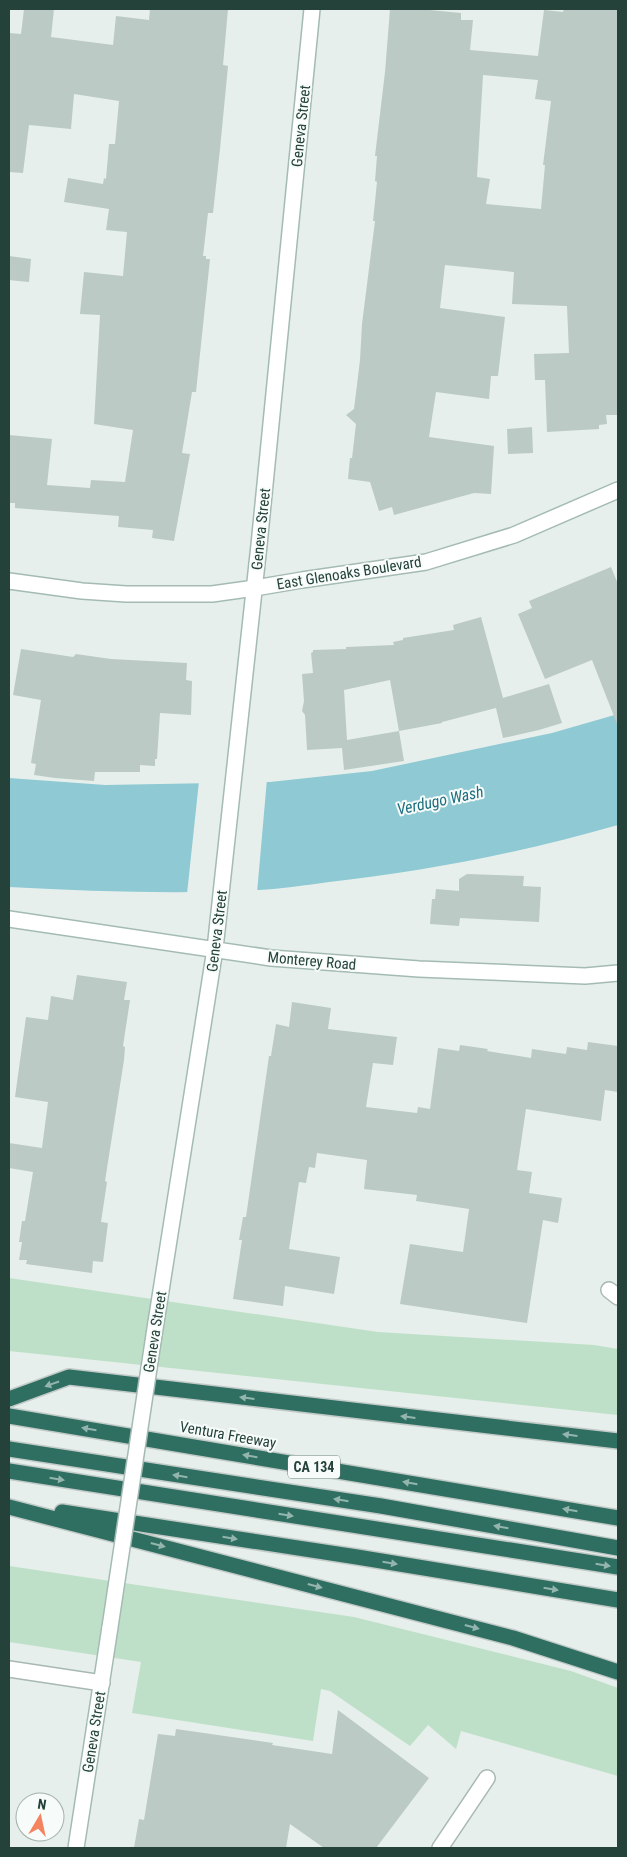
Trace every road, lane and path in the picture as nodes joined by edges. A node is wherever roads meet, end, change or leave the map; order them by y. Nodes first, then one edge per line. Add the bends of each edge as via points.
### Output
1 (312, 9) edge
2 (618, 490) edge
3 (9, 581) edge
4 (255, 588) junction
5 (9, 919) edge
6 (216, 949) junction
7 (618, 973) edge
8 (9, 1399) edge
9 (9, 1416) edge
10 (618, 1441) edge
11 (9, 1450) edge
12 (9, 1471) edge
13 (9, 1505) edge
14 (618, 1518) edge
15 (618, 1548) edge
16 (618, 1567) edge
17 (618, 1600) edge
18 (9, 1669) edge
19 (618, 1672) edge
20 (102, 1684) junction
21 (487, 1778) dead end
22 (76, 1848) edge
23 (440, 1848) edge

1 - 4 street, Geneva Street
2 - 4 street, East Glenoaks Boulevard via 514,535 426,562
3 - 4 street, East Glenoaks Boulevard via 126,594 212,594
4 - 6 street, Geneva Street
5 - 6 street, Monterey Road
6 - 7 street, Monterey Road via 271,958 419,969 585,976
6 - 20 street, Geneva Street, bridge
10 -> 8 highway via 69,1377
14 -> 9 highway, Ventura Freeway / CA 134
15 -> 11 highway via 381,1506
12 -> 16 highway
13 -> 17 highway
13 -> 19 highway via 513,1638
18 - 20 street
20 - 22 street, Geneva Street
21 - 23 street

